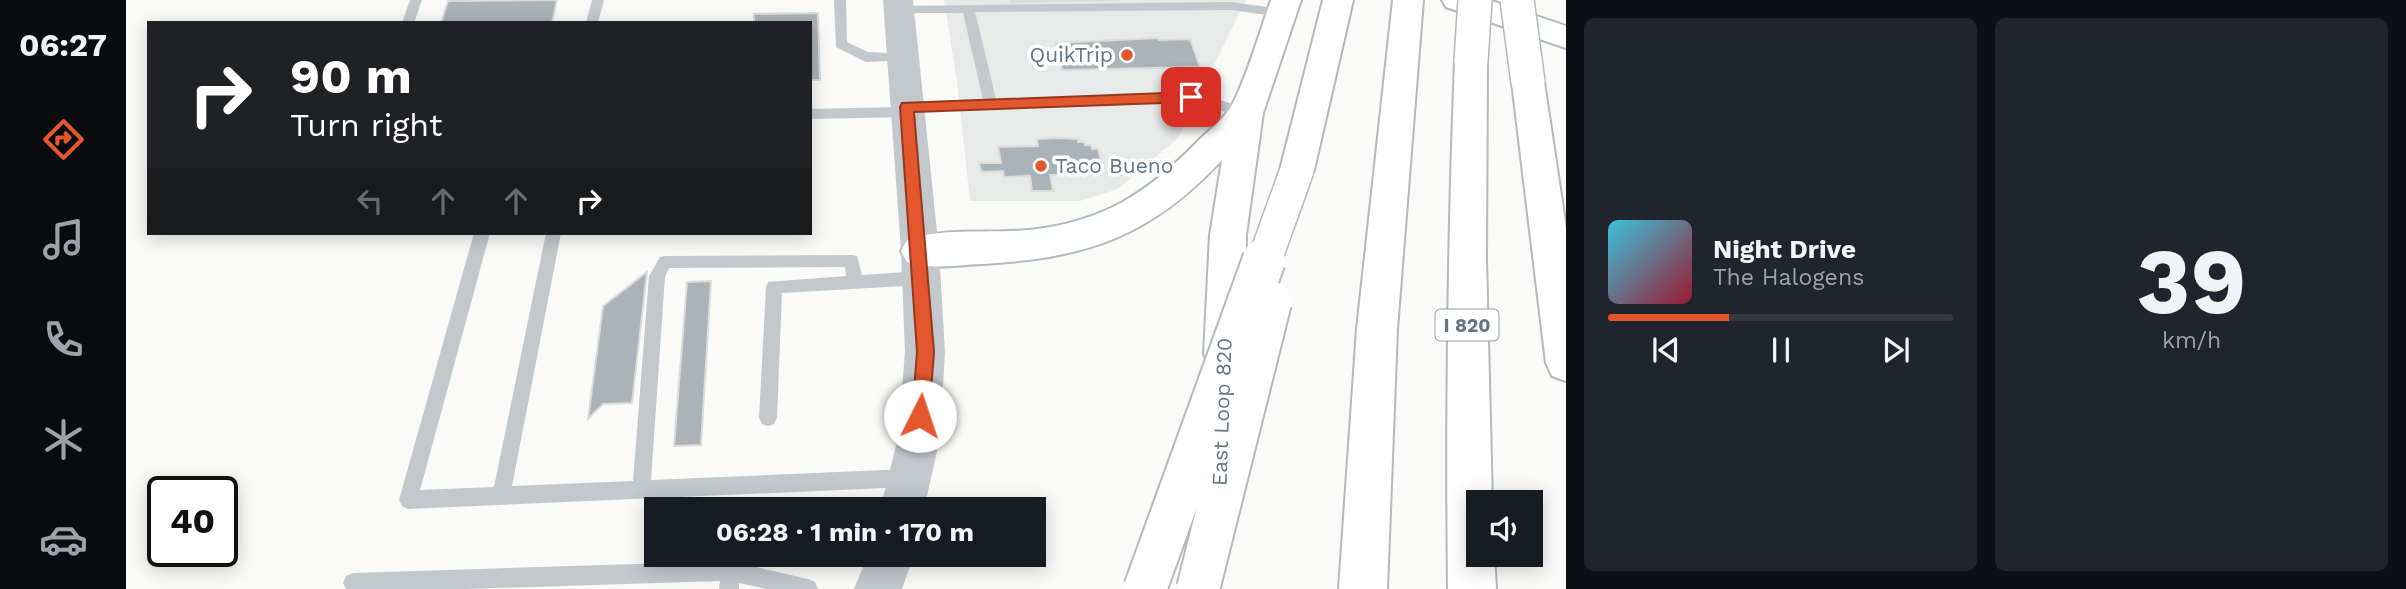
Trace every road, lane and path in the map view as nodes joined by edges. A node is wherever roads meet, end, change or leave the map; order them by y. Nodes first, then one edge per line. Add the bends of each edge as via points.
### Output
1 (416, 0) edge
2 (598, 0) edge
3 (840, 0) edge
4 (1338, 0) edge
5 (1457, 0) edge
6 (1475, 0) edge
7 (1517, 0) edge
8 (1229, 3) edge
9 (995, 4) edge
10 (898, 5) edge
11 (1284, 7) edge
12 (968, 9) junction
13 (1406, 16) edge
14 (409, 21) edge
15 (593, 21) edge
16 (1566, 37) edge
17 (903, 57) junction
18 (1530, 91) junction
19 (991, 104) junction
20 (907, 110) junction
21 (1246, 113) junction
22 (812, 114) edge
23 (1297, 170) junction
24 (481, 235) edge
25 (553, 235) edge
26 (1566, 237) edge
27 (921, 265) junction
28 (855, 282) junction
29 (1566, 363) edge
30 (768, 418) dead end
31 (1369, 445) junction
32 (641, 490) junction
33 (906, 494) edge
34 (501, 496) junction
35 (886, 567) edge
36 (729, 580) edge
37 (353, 583) dead end
38 (438, 585) edge
39 (808, 589) edge
40 (878, 589) edge
41 (1145, 589) edge
42 (1198, 589) edge
43 (1217, 589) edge
44 (1338, 589) edge
45 (1363, 589) edge
46 (1472, 589) edge

1 - 14 lane
2 - 15 lane
3 - 17 lane via 841,44 866,57
4 - 23 main road
5 - 16 main road
6 - 46 main road, I 820, bridge via 1467,202
7 - 18 main road, bridge
8 - 9 lane
8 - 11 lane
9 - 12 lane
10 - 12 lane
10 - 17 street
11 - 21 main road
12 - 19 lane
13 - 31 main road
17 - 20 street
18 - 26 main road
18 - 29 main road
19 - 20 lane
19 - 21 lane via 1191,97
20 - 22 lane
20 - 27 street
21 - 27 main road via 1175,184 1135,214 1086,235
21 - 43 main road, East Loop 820 via 1228,235
23 - 41 main road, bridge
23 - 42 main road, bridge via 1258,355
24 - 34 lane via 408,500
25 - 34 lane
27 - 28 lane
27 - 33 street via 925,352 919,438
28 - 30 lane via 775,287
28 - 32 lane via 852,261 665,262 657,276
31 - 44 main road
31 - 45 main road
32 - 33 lane
32 - 34 lane
35 - 40 street
36 - 38 lane
36 - 39 lane
37 - 38 lane

